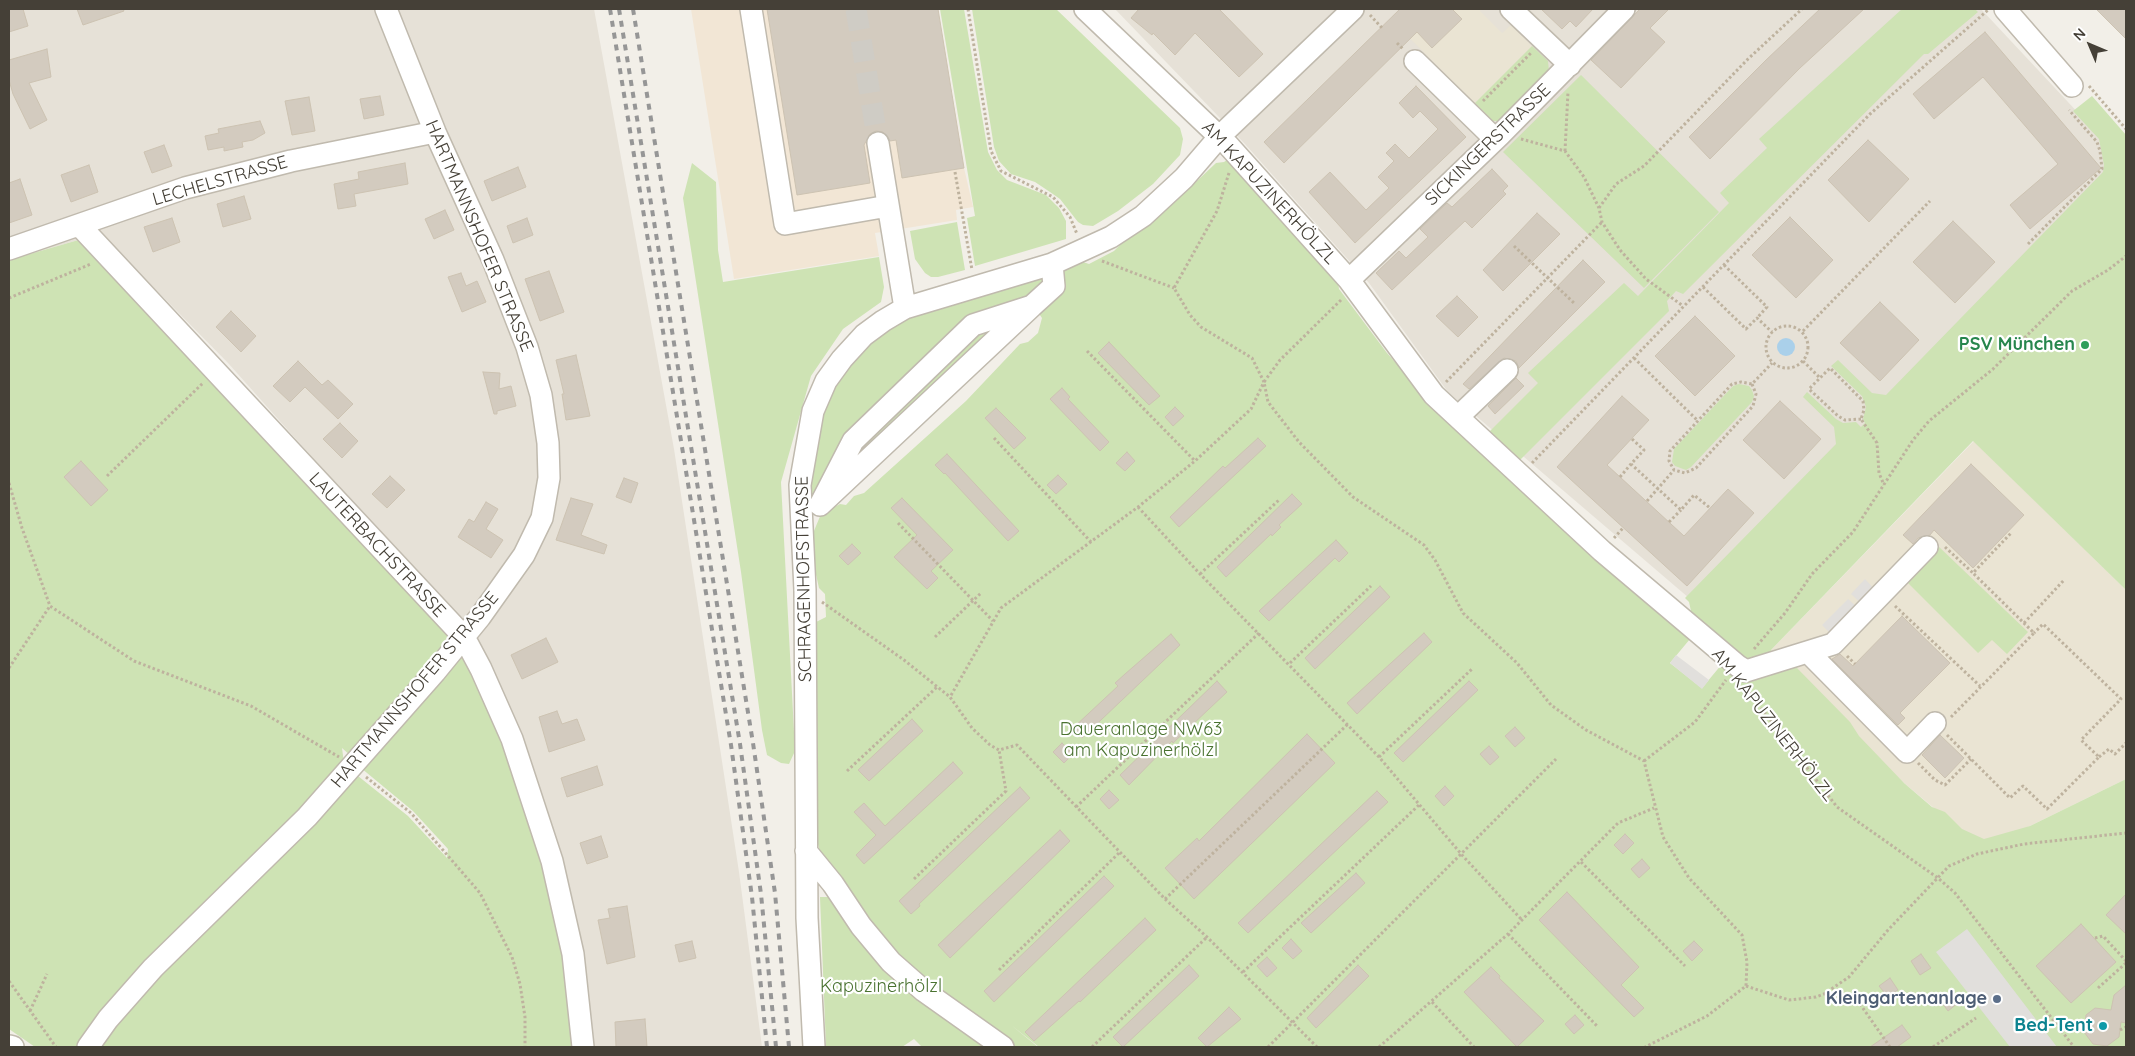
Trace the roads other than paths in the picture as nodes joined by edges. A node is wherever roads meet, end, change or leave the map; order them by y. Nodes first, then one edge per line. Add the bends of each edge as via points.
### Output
1 (386, 9) edge
2 (751, 9) edge
3 (1084, 9) edge
4 (1511, 9) edge
5 (1624, 9) edge
6 (2005, 9) edge
7 (1360, 11) edge
8 (1415, 61) dead end
9 (1570, 65) junction
10 (2072, 86) dead end
11 (435, 132) junction
12 (1498, 137) junction
13 (878, 143) tunnel mouth
14 (1223, 143) junction
15 (888, 206) junction
16 (80, 226) junction
17 (9, 249) edge
18 (1052, 264) junction
19 (1354, 286) junction
20 (905, 308) junction
21 (1507, 370) dead end
22 (1458, 418) junction
23 (802, 523) junction
24 (1934, 546) road end
25 (464, 637) junction
26 (1809, 653) junction
27 (1938, 726) road end
28 (806, 851) junction
29 (9, 1046) edge
30 (13, 1047) edge
31 (88, 1047) edge
32 (583, 1047) edge
33 (814, 1047) edge
34 (1003, 1047) edge

1 - 11 street, HARTMANNSHOFER STRASSE
2 - 15 street via 784,224
3 - 14 street, AM KAPUZINERHÖLZL
4 - 9 street
5 - 9 street, SICKINGERSTRASSE
6 - 10 street
7 - 14 street, SCHRAGENHOFSTRASSE
8 - 12 street
9 - 12 street, SICKINGERSTRASSE
11 - 16 street, LECHELSTRASSE via 291,161 185,188
11 - 25 street, HARTMANNSHOFER STRASSE via 493,260 527,347 541,395 548,443 549,478 542,518 524,555
12 - 19 street, SICKINGERSTRASSE
13 - 15 street
14 - 18 street, SCHRAGENHOFSTRASSE via 1143,216 1111,237
14 - 19 street, AM KAPUZINERHÖLZL
15 - 20 street
16 - 17 street, LECHELSTRASSE
16 - 25 street, LAUTERBACHSTRASSE
18 - 20 street, SCHRAGENHOFSTRASSE
18 - 23 street via 1054,286 1032,306 973,325 853,440 820,505
19 - 22 street, AM KAPUZINERHÖLZL via 1434,395
20 - 23 street, SCHRAGENHOFSTRASSE via 864,335 826,381 813,411 805,444 800,484
21 - 22 street
22 - 26 street, AM KAPUZINERHÖLZL via 1731,664 1746,671
23 - 28 street, SCHRAGENHOFSTRASSE
24 - 26 street via 1833,644
25 - 31 street, HARTMANNSHOFER STRASSE via 353,766 268,857 153,968
25 - 32 street, LAUTERBACHSTRASSE via 512,740 552,861 572,954
26 - 27 street via 1907,752
28 - 33 street, SCHRAGENHOFSTRASSE
28 - 34 street via 891,962 924,991
29 - 30 street

